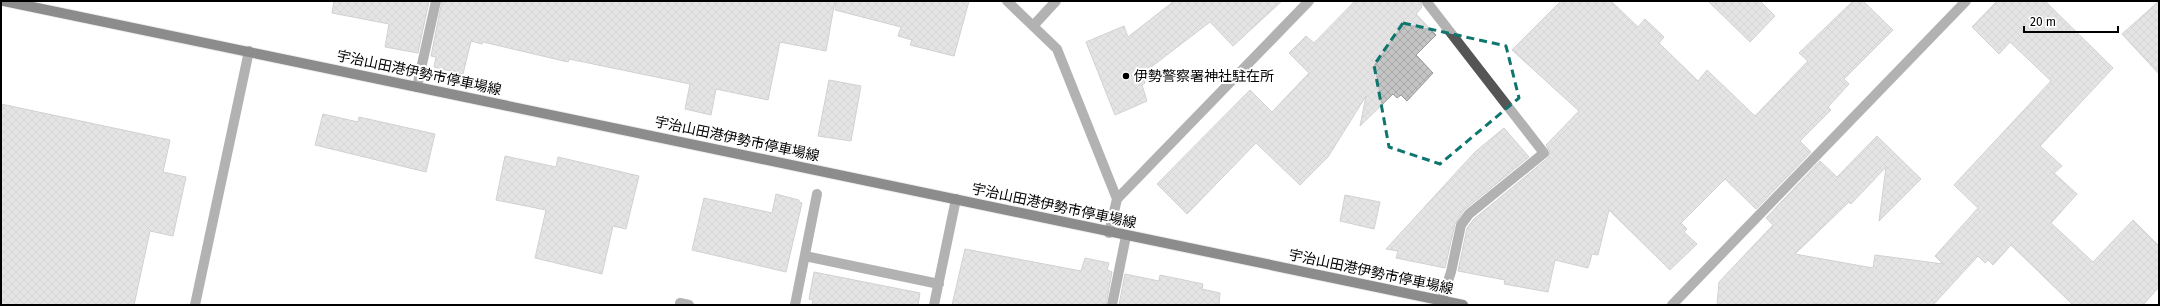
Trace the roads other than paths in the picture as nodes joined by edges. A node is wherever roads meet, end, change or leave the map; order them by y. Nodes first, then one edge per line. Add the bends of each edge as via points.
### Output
1 (4, 1) edge
2 (436, 1) edge
3 (1007, 1) edge
4 (1056, 1) edge
5 (1309, 1) edge
6 (1426, 1) edge
7 (1966, 1) edge
8 (1033, 26) junction
9 (249, 51) junction
10 (417, 87) junction
11 (817, 194) dead end
12 (956, 199) junction
13 (1117, 199) junction
14 (1109, 233) junction
15 (1126, 236) junction
16 (805, 256) junction
17 (939, 284) junction
18 (1440, 303) edge
19 (195, 305) edge
20 (795, 305) edge
21 (934, 305) edge
22 (1112, 305) edge
23 (1463, 305) edge
24 (1672, 305) edge

1 - 9 main road, 宇治山田港伊勢市停車場線
2 - 10 street
3 - 8 street
4 - 8 street
5 - 13 street
6 - 18 street via 1544,153 1469,214 1461,226 1451,272
7 - 24 street
8 - 13 street via 1057,50
9 - 10 main road, 宇治山田港伊勢市停車場線
9 - 19 street
10 - 12 main road, 宇治山田港伊勢市停車場線
11 - 16 street
12 - 14 main road, 宇治山田港伊勢市停車場線
12 - 17 street
13 - 14 street
14 - 15 main road, 宇治山田港伊勢市停車場線
15 - 18 main road, 宇治山田港伊勢市停車場線
15 - 22 street
16 - 17 street
16 - 20 street
17 - 21 street
18 - 23 main road, 宇治山田港伊勢市停車場線

